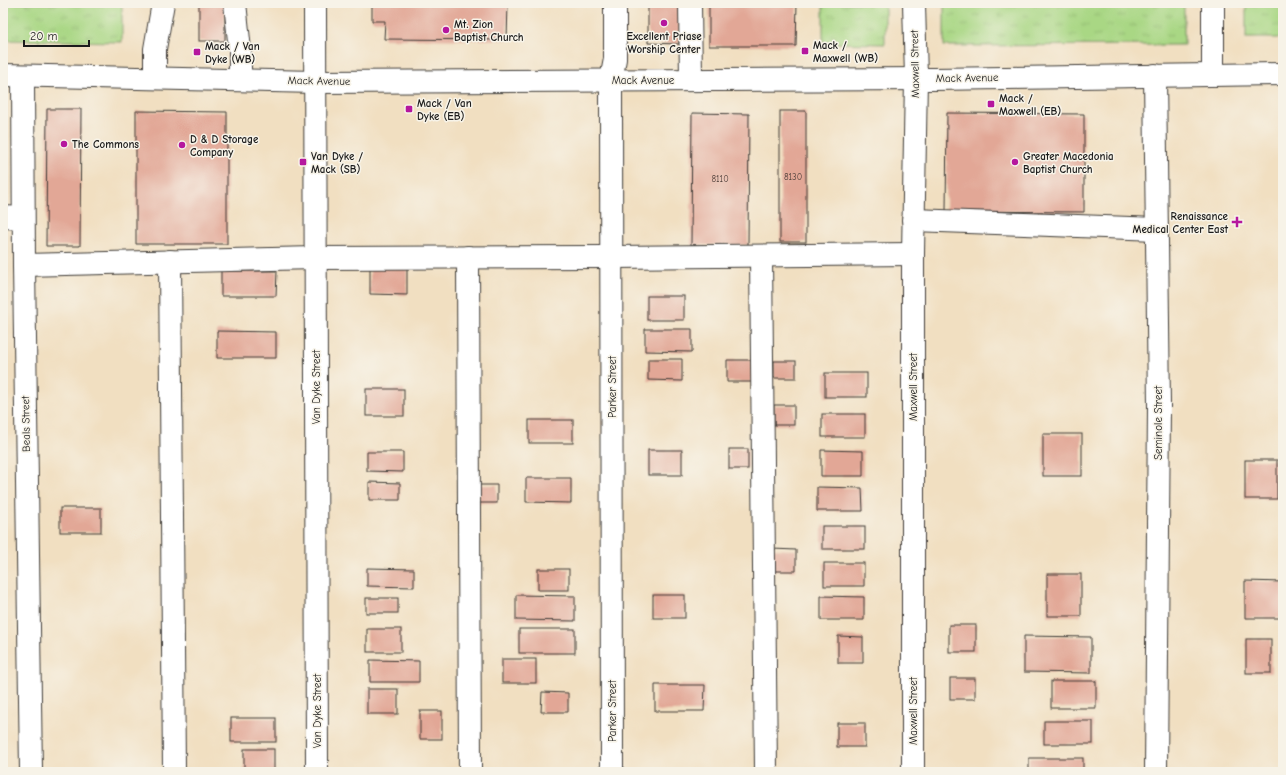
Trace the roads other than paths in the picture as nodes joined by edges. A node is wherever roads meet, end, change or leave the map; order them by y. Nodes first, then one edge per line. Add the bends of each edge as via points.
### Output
1 (163, 3) edge
2 (235, 3) edge
3 (315, 3) edge
4 (615, 3) edge
5 (690, 3) edge
6 (914, 3) edge
7 (1212, 3) edge
8 (1213, 74) junction
9 (1283, 74) edge
10 (13, 75) edge
11 (1155, 75) junction
12 (155, 78) junction
13 (916, 78) junction
14 (240, 80) junction
15 (611, 80) junction
16 (691, 80) junction
17 (316, 82) junction
18 (13, 217) edge
19 (914, 220) junction
20 (1157, 229) junction
21 (913, 254) junction
22 (761, 256) junction
23 (468, 257) junction
24 (612, 257) junction
25 (316, 258) junction
26 (170, 261) junction
27 (24, 265) junction
28 (31, 772) edge
29 (174, 772) edge
30 (317, 772) edge
31 (470, 772) edge
32 (612, 772) edge
33 (766, 772) edge
34 (914, 772) edge
35 (1156, 772) edge

1 - 12 street via 155,49
2 - 14 street
3 - 17 street, Van Dyke Street
4 - 15 street, Parker Street via 615,59
5 - 16 street
6 - 13 street, Maxwell Street
7 - 8 street
8 - 9 street, Mack Avenue
8 - 11 street, Mack Avenue
10 - 12 street, Mack Avenue
10 - 18 street, Beals Street
11 - 13 street, Mack Avenue
11 - 20 street, Seminole Street
12 - 14 street, Mack Avenue
13 - 16 street, Mack Avenue
13 - 19 street, Maxwell Street
14 - 17 street, Mack Avenue
15 - 16 street, Mack Avenue
15 - 17 street, Mack Avenue
15 - 24 street, Parker Street
17 - 25 street, Van Dyke Street
18 - 27 street, Beals Street
19 - 20 street
19 - 21 street, Maxwell Street
20 - 35 street, Seminole Street via 1159,406
21 - 22 street
21 - 34 street, Maxwell Street
22 - 24 street
22 - 33 street
23 - 24 street
23 - 25 street
23 - 31 street
24 - 32 street, Parker Street
25 - 26 street
25 - 30 street, Van Dyke Street
26 - 27 street
26 - 29 street
27 - 28 street, Beals Street

